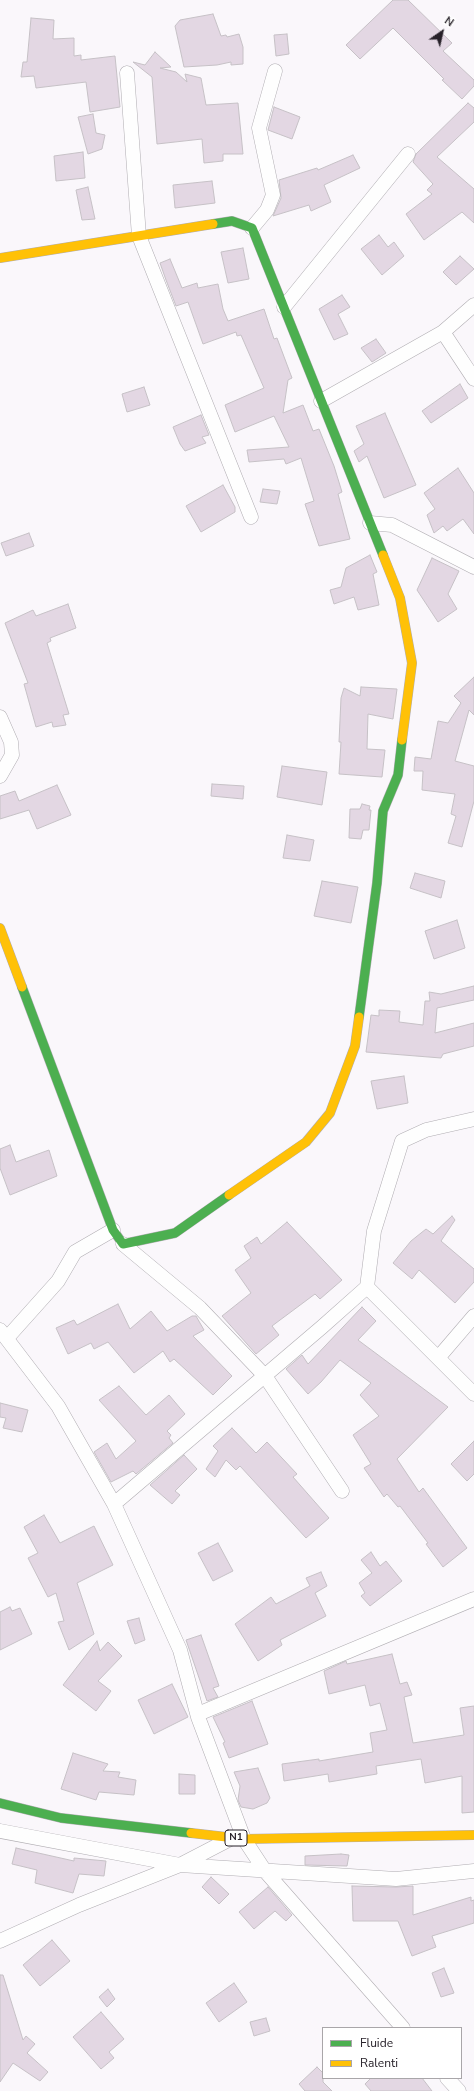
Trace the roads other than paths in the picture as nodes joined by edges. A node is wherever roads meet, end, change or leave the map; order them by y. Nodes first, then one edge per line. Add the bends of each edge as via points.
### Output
1 (275, 72) dead end
2 (126, 73) dead end
3 (408, 154) dead end
4 (252, 228) junction
5 (139, 236) junction
6 (0, 258) edge
7 (474, 305) edge
8 (284, 307) junction
9 (443, 332) junction
10 (474, 379) edge
11 (321, 401) junction
12 (251, 517) dead end
13 (370, 523) junction
14 (474, 567) edge
15 (0, 717) edge
16 (0, 776) edge
17 (0, 928) edge
18 (474, 1119) edge
19 (113, 1230) junction
20 (123, 1244) junction
21 (367, 1287) junction
22 (474, 1316) edge
23 (4, 1334) edge
24 (438, 1358) junction
25 (265, 1376) junction
26 (474, 1394) edge
27 (342, 1491) dead end
28 (114, 1504) junction
29 (474, 1599) edge
30 (198, 1714) junction
31 (0, 1803) edge
32 (0, 1831) edge
33 (474, 1835) edge
34 (239, 1838) junction
35 (180, 1865) junction
36 (265, 1871) junction
37 (474, 1871) edge
38 (0, 1941) edge
39 (402, 2027) edge
40 (448, 2079) edge
41 (459, 2091) edge

1 - 4 street via 259,128 272,196 267,210
2 - 5 street
3 - 8 street
4 - 5 main road via 232,221
4 - 8 main road
5 - 6 main road
5 - 12 street
7 - 9 street
8 - 11 main road
9 - 10 street
9 - 11 street
11 - 13 main road
13 - 14 street via 392,525
13 - 20 main road via 400,598 412,663 398,774 384,811 355,1046 330,1113 306,1142 175,1233
15 - 16 street via 11,742 12,754
17 - 19 main road
18 - 21 street via 426,1130 402,1141 374,1231
19 - 20 main road
19 - 23 street via 75,1252 58,1281
20 - 25 street via 200,1308
21 - 24 street
21 - 25 street
22 - 24 street
23 - 28 street via 58,1406
24 - 26 street
25 - 27 street
25 - 28 street
28 - 30 street via 180,1650
29 - 30 street
30 - 34 street
31 - 34 main road, N1 via 61,1818
32 - 35 street
33 - 34 main road, N1
34 - 35 street
34 - 36 street
35 - 36 street
35 - 38 street via 79,1905
36 - 37 street via 396,1879
36 - 39 street
40 - 41 street

